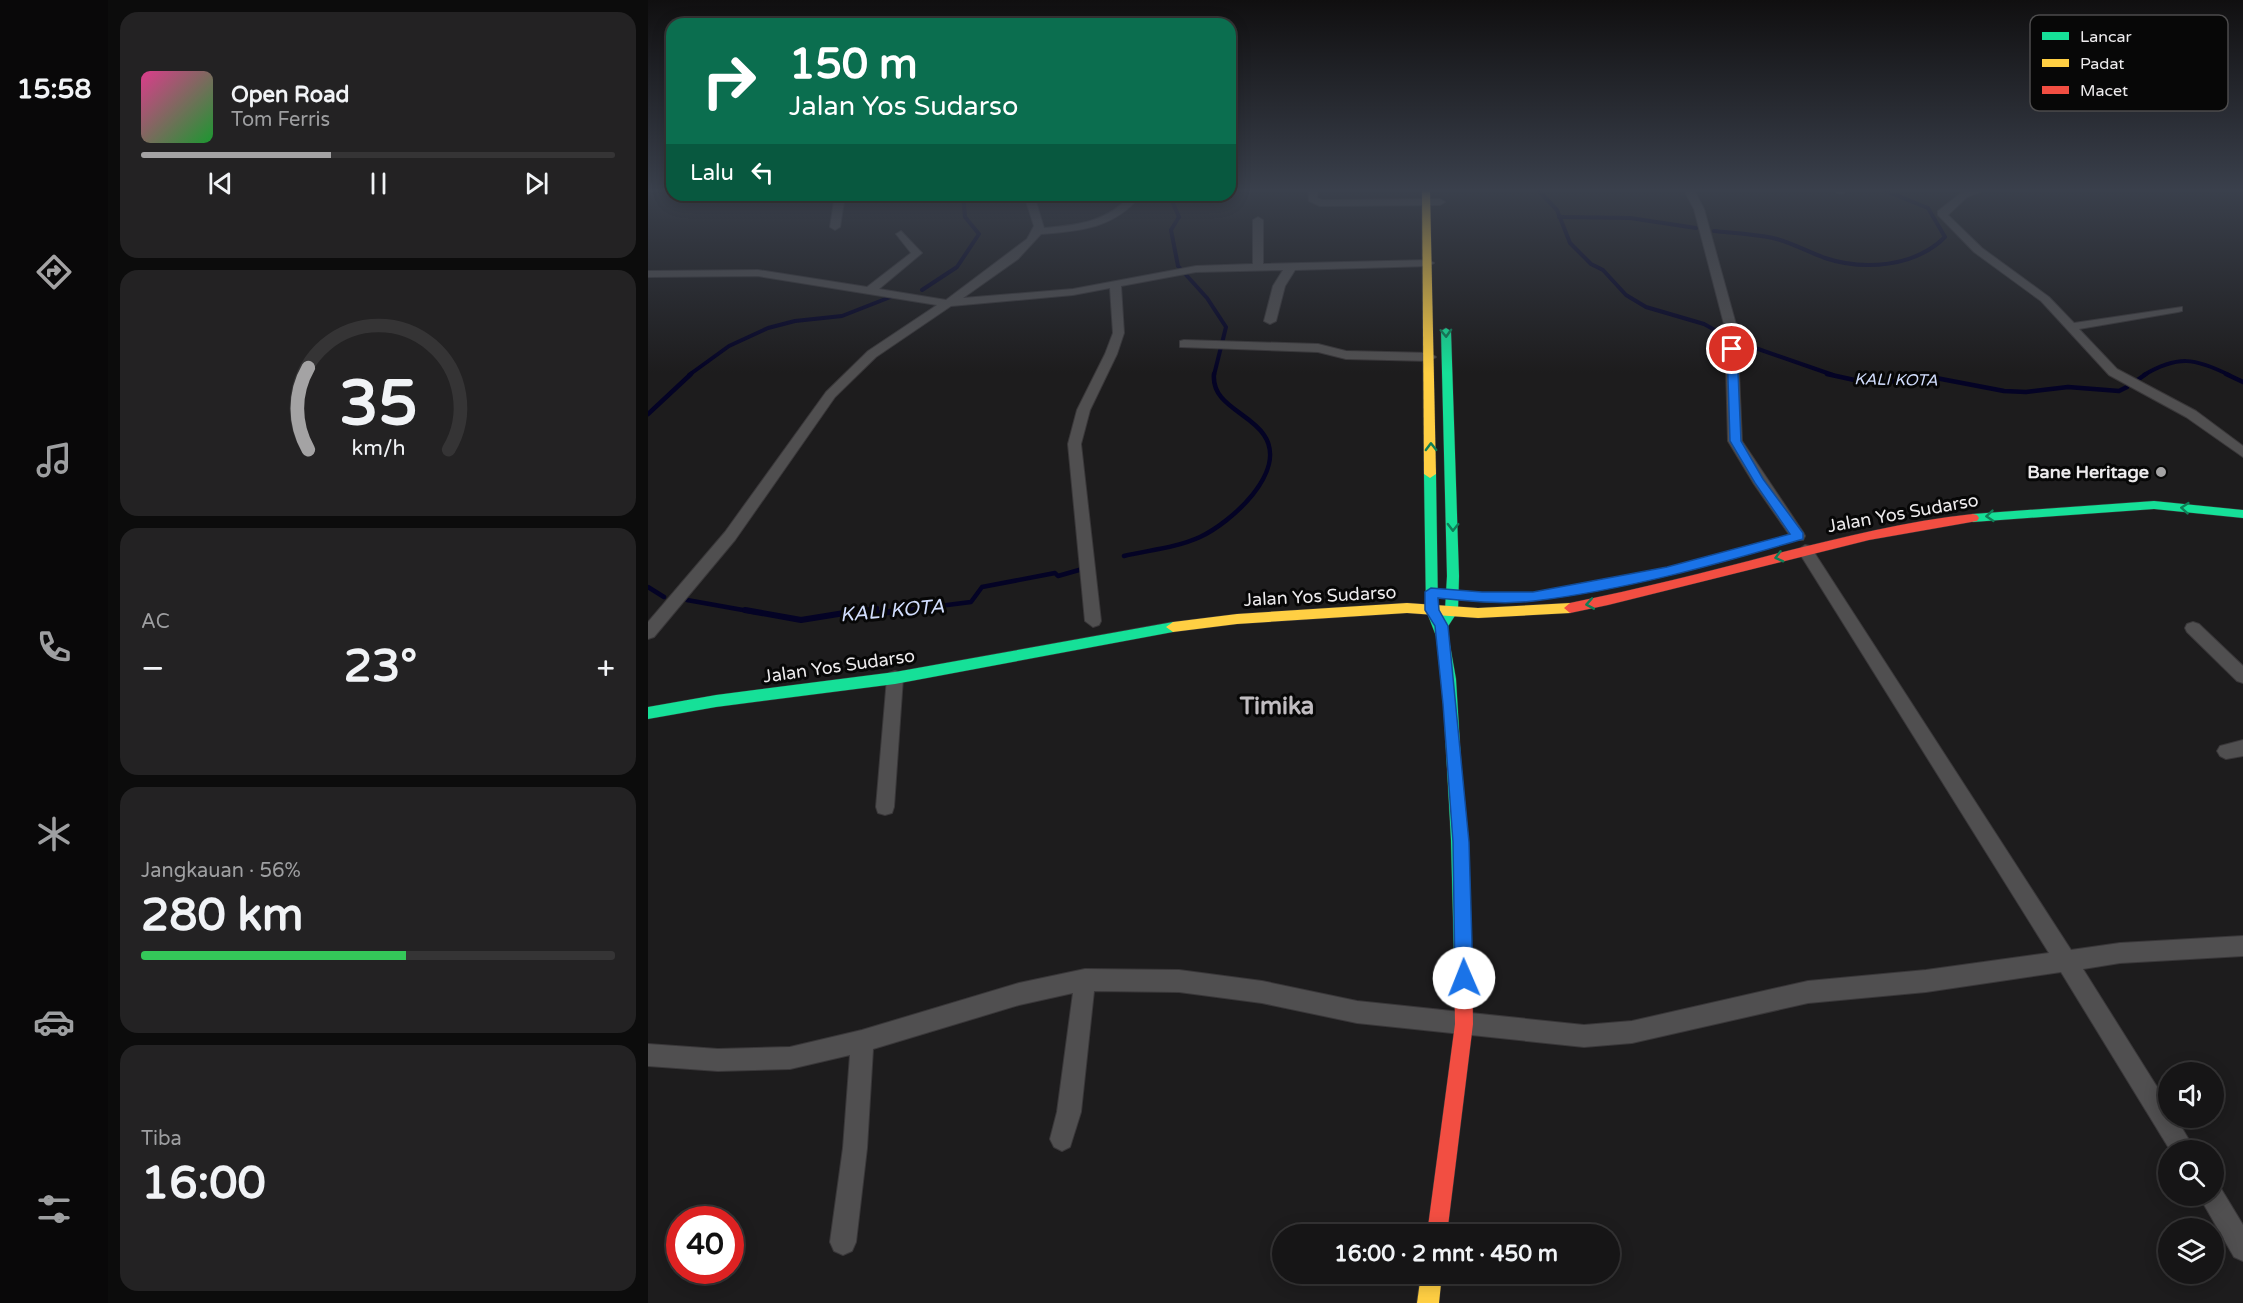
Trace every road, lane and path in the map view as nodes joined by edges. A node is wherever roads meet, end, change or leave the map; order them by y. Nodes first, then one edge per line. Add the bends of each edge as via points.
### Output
1 (916, 251) edge
2 (1019, 251) edge
3 (1258, 251) edge
4 (1430, 251) edge
5 (1710, 251) edge
6 (1979, 251) edge
7 (1429, 262) junction
8 (1258, 266) junction
9 (1292, 266) junction
10 (648, 274) edge
11 (1116, 285) junction
12 (869, 291) junction
13 (946, 303) junction
14 (2178, 309) dead end
15 (1445, 311) dead end
16 (1270, 321) dead end
17 (2070, 327) junction
18 (1184, 344) dead end
19 (1430, 357) junction
20 (2243, 453) edge
21 (2243, 502) edge
22 (1915, 512) dead end
23 (2243, 514) edge
24 (1800, 539) junction
25 (1677, 569) dead end
26 (1656, 574) dead end
27 (1431, 592) junction
28 (1416, 593) dead end
29 (1457, 594) junction
30 (1543, 595) dead end
31 (1512, 597) dead end
32 (1432, 610) junction
33 (1451, 612) junction
34 (1092, 621) dead end
35 (1441, 626) junction
36 (2193, 628) dead end
37 (648, 633) edge
38 (2243, 676) edge
39 (895, 678) junction
40 (648, 713) edge
41 (885, 807) dead end
42 (2243, 946) edge
43 (2066, 962) junction
44 (1085, 980) junction
45 (1464, 1024) junction
46 (862, 1041) junction
47 (648, 1055) edge
48 (1062, 1139) dead end
49 (2177, 1140) edge
50 (2217, 1206) edge
51 (1438, 1224) edge
52 (843, 1242) dead end
53 (2243, 1248) edge
54 (1431, 1284) edge
55 (1428, 1303) edge

1 - 12 street
2 - 13 street
3 - 8 street
4 - 7 main road
5 - 24 street via 1731,328 1735,441
6 - 17 street via 2045,299
7 - 9 street
7 - 19 main road
8 - 9 street
8 - 11 street via 1188,270
9 - 16 street via 1279,286
10 - 12 street via 758,273
11 - 13 street
11 - 34 street via 1115,306 1121,323 1116,344 1076,435
12 - 13 street
13 - 37 street via 872,355 830,395 730,536
14 - 17 street
15 -> 29 main road
17 - 20 street via 2113,372 2191,414
18 - 19 street via 1318,348 1346,355
27 -> 19 main road
21 - 22 main road, Jalan Yos Sudarso via 2144,494
23 -> 24 main road, Jalan Yos Sudarso via 2154,505 2085,508 1946,520
24 -> 33 main road, Jalan Yos Sudarso via 1640,595 1556,610
24 - 43 street
25 - 26 main road
27 - 28 main road, Jalan Yos Sudarso
27 - 29 main road, Jalan Yos Sudarso
27 - 32 main road
29 - 33 main road
30 - 31 main road
32 - 33 main road, Jalan Yos Sudarso
32 - 35 main road
32 - 39 main road, Jalan Yos Sudarso via 1331,611 1162,628
33 - 35 main road
35 - 45 main road via 1461,842
36 - 38 street
39 - 40 main road, Jalan Yos Sudarso
39 - 41 street
42 - 43 street via 2120,953
43 - 45 street via 1808,992 1632,1032 1584,1036
43 - 49 street
44 - 45 street via 1179,981 1262,992 1357,1012
44 - 46 street via 942,1015
44 - 48 street via 1069,1112
45 - 51 main road
46 - 47 street via 790,1058 758,1061
46 - 52 street via 855,1148
50 - 53 street
54 - 55 main road

